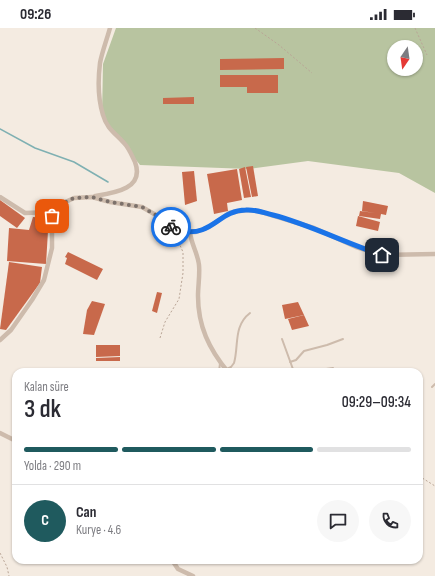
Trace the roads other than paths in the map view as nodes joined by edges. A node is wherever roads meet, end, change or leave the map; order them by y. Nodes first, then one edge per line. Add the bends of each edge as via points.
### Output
1 (110, 28) edge
2 (0, 197) edge
3 (92, 197) junction
4 (52, 212) junction
5 (190, 232) junction
6 (435, 254) edge
7 (250, 314) dead end
8 (282, 338) dead end
9 (343, 339) dead end
10 (0, 340) edge
11 (220, 362) junction
12 (290, 362) junction
13 (219, 368) edge
14 (225, 368) edge
15 (230, 368) edge
16 (292, 368) edge
17 (435, 384) edge
18 (432, 387) dead end
19 (0, 433) edge
20 (12, 439) edge
21 (175, 564) edge
22 (193, 576) edge

1 - 3 street via 100,62 99,93 102,115 110,131 125,144 135,163 137,174 134,182 126,189
2 - 4 street via 25,213
3 - 4 street via 74,198 57,206
3 - 5 street via 142,207 172,228
4 - 10 street via 52,248 44,280 10,330
5 - 6 street via 209,228 229,213 258,211 314,228 356,247 382,255
5 - 11 street via 199,265 198,296 201,323 207,340
7 - 15 lane via 239,328 234,363
8 - 12 lane
9 - 12 lane via 304,351 296,360
11 - 13 lane
11 - 14 street
12 - 16 lane
17 - 18 lane
19 - 20 street
21 - 22 street via 178,569

